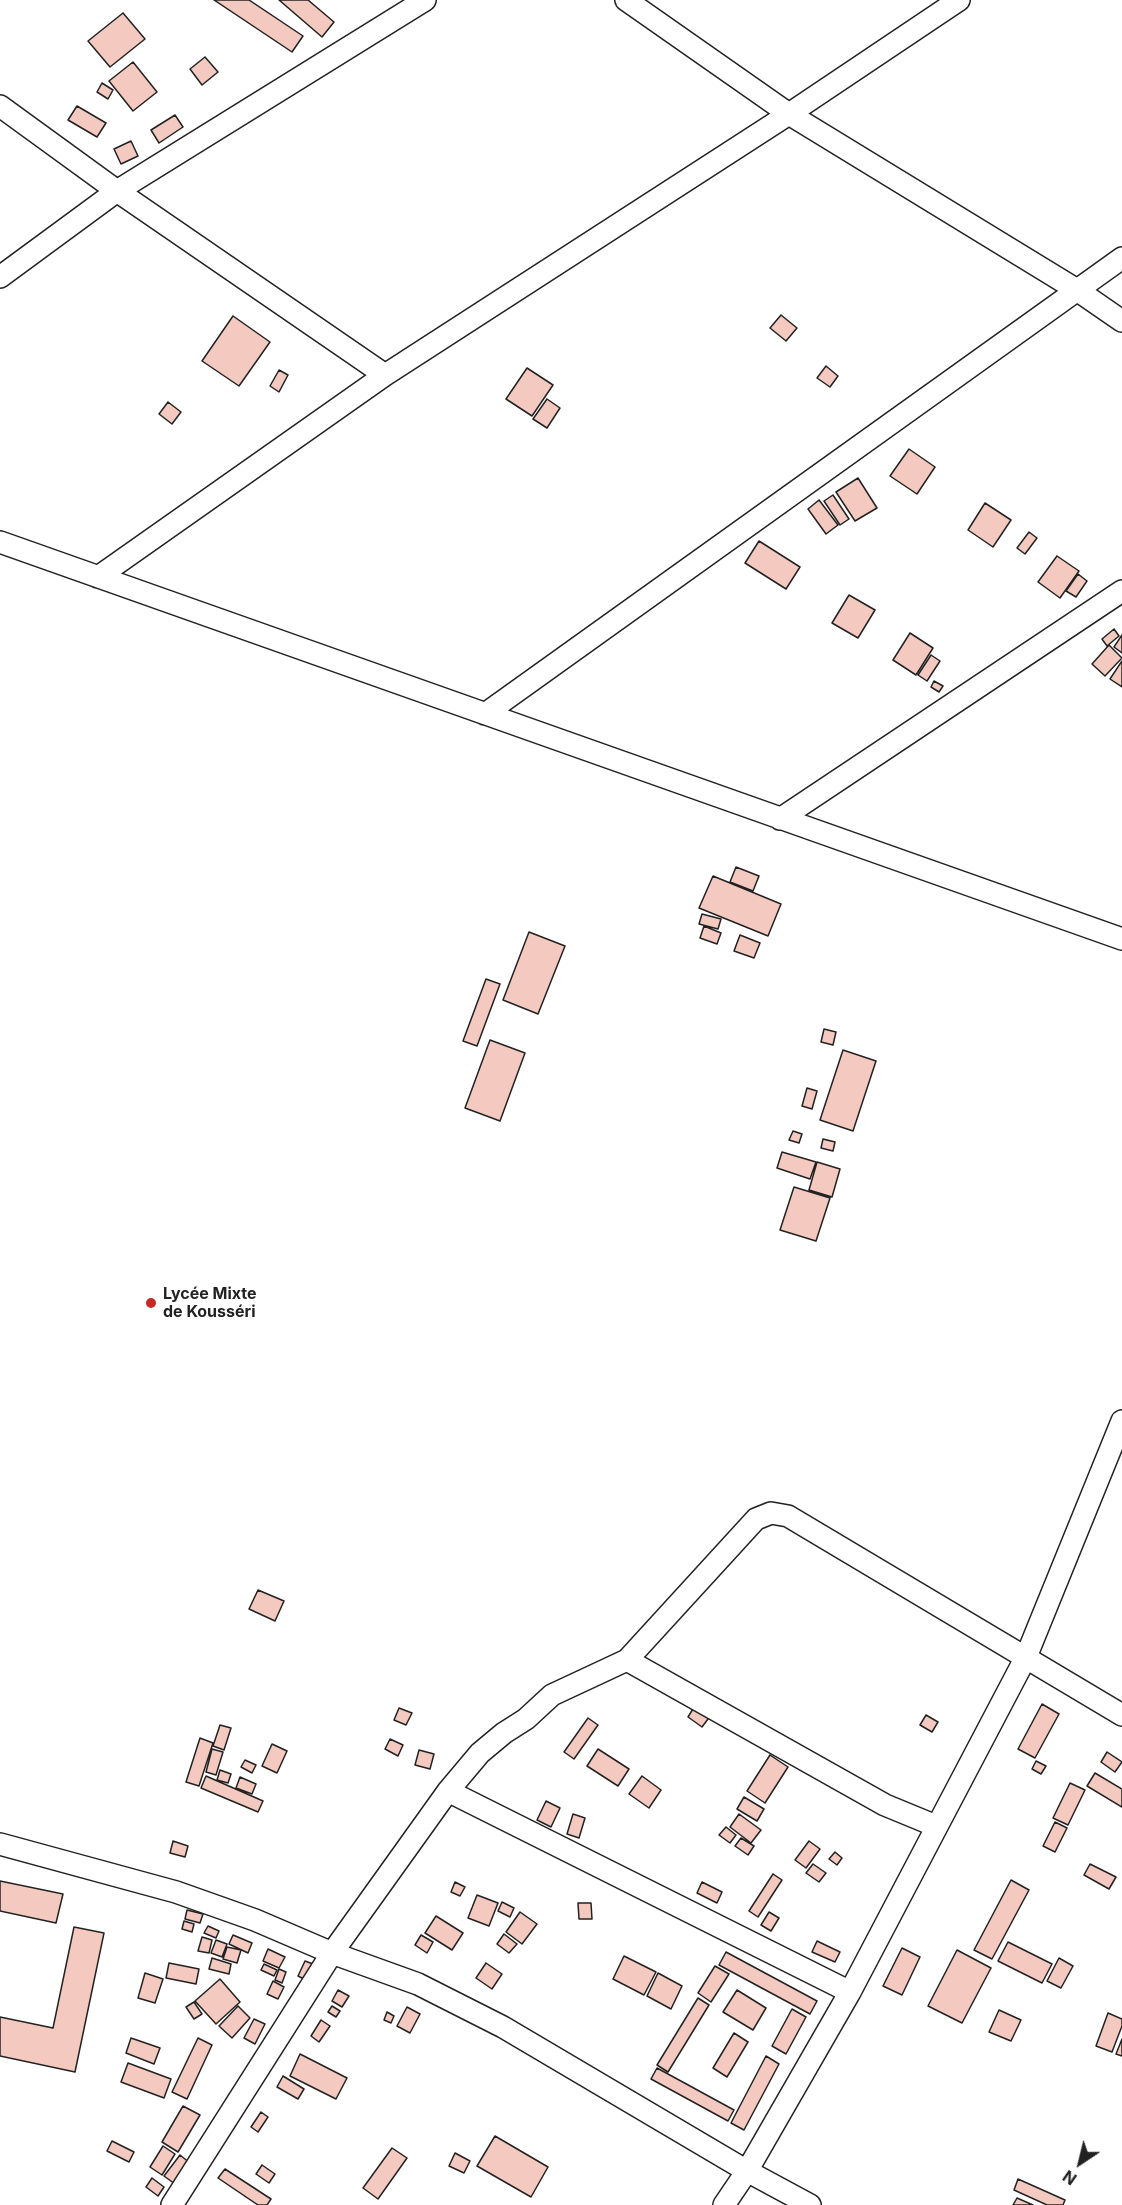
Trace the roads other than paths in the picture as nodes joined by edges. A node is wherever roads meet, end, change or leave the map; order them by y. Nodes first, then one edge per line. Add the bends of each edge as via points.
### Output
1 (425, 0) edge
2 (626, 0) edge
3 (959, 0) edge
4 (0, 106) edge
5 (789, 114) junction
6 (117, 191) junction
7 (1122, 258) edge
8 (0, 277) edge
9 (1077, 290) junction
10 (1122, 321) edge
11 (385, 375) junction
12 (0, 542) edge
13 (98, 577) junction
14 (1122, 591) edge
15 (485, 714) junction
16 (780, 819) junction
17 (1122, 939) edge
18 (1122, 1421) edge
19 (1026, 1657) junction
20 (627, 1660) junction
21 (1122, 1715) edge
22 (448, 1791) junction
23 (936, 1826) junction
24 (0, 1844) edge
25 (332, 1953) junction
26 (850, 1992) junction
27 (747, 2171) junction
28 (172, 2205) edge
29 (724, 2205) edge
30 (810, 2205) edge

1 - 6 street
2 - 5 street
3 - 5 street
4 - 6 street
5 - 9 street
5 - 11 street
6 - 8 street
6 - 11 street
7 - 9 street
9 - 10 street
9 - 15 street
11 - 13 street
12 - 13 street
13 - 15 street
14 - 16 street
15 - 16 street
16 - 17 street
18 - 19 street
19 - 20 street via 788,1516 771,1513 756,1519
19 - 21 street
19 - 23 street
20 - 22 street via 552,1695 480,1753
20 - 23 street via 885,1805
22 - 25 street
22 - 26 street
23 - 26 street
24 - 25 street via 176,1892
25 - 27 street via 418,1984 503,2027
25 - 28 street
26 - 27 street
27 - 29 street
27 - 30 street

